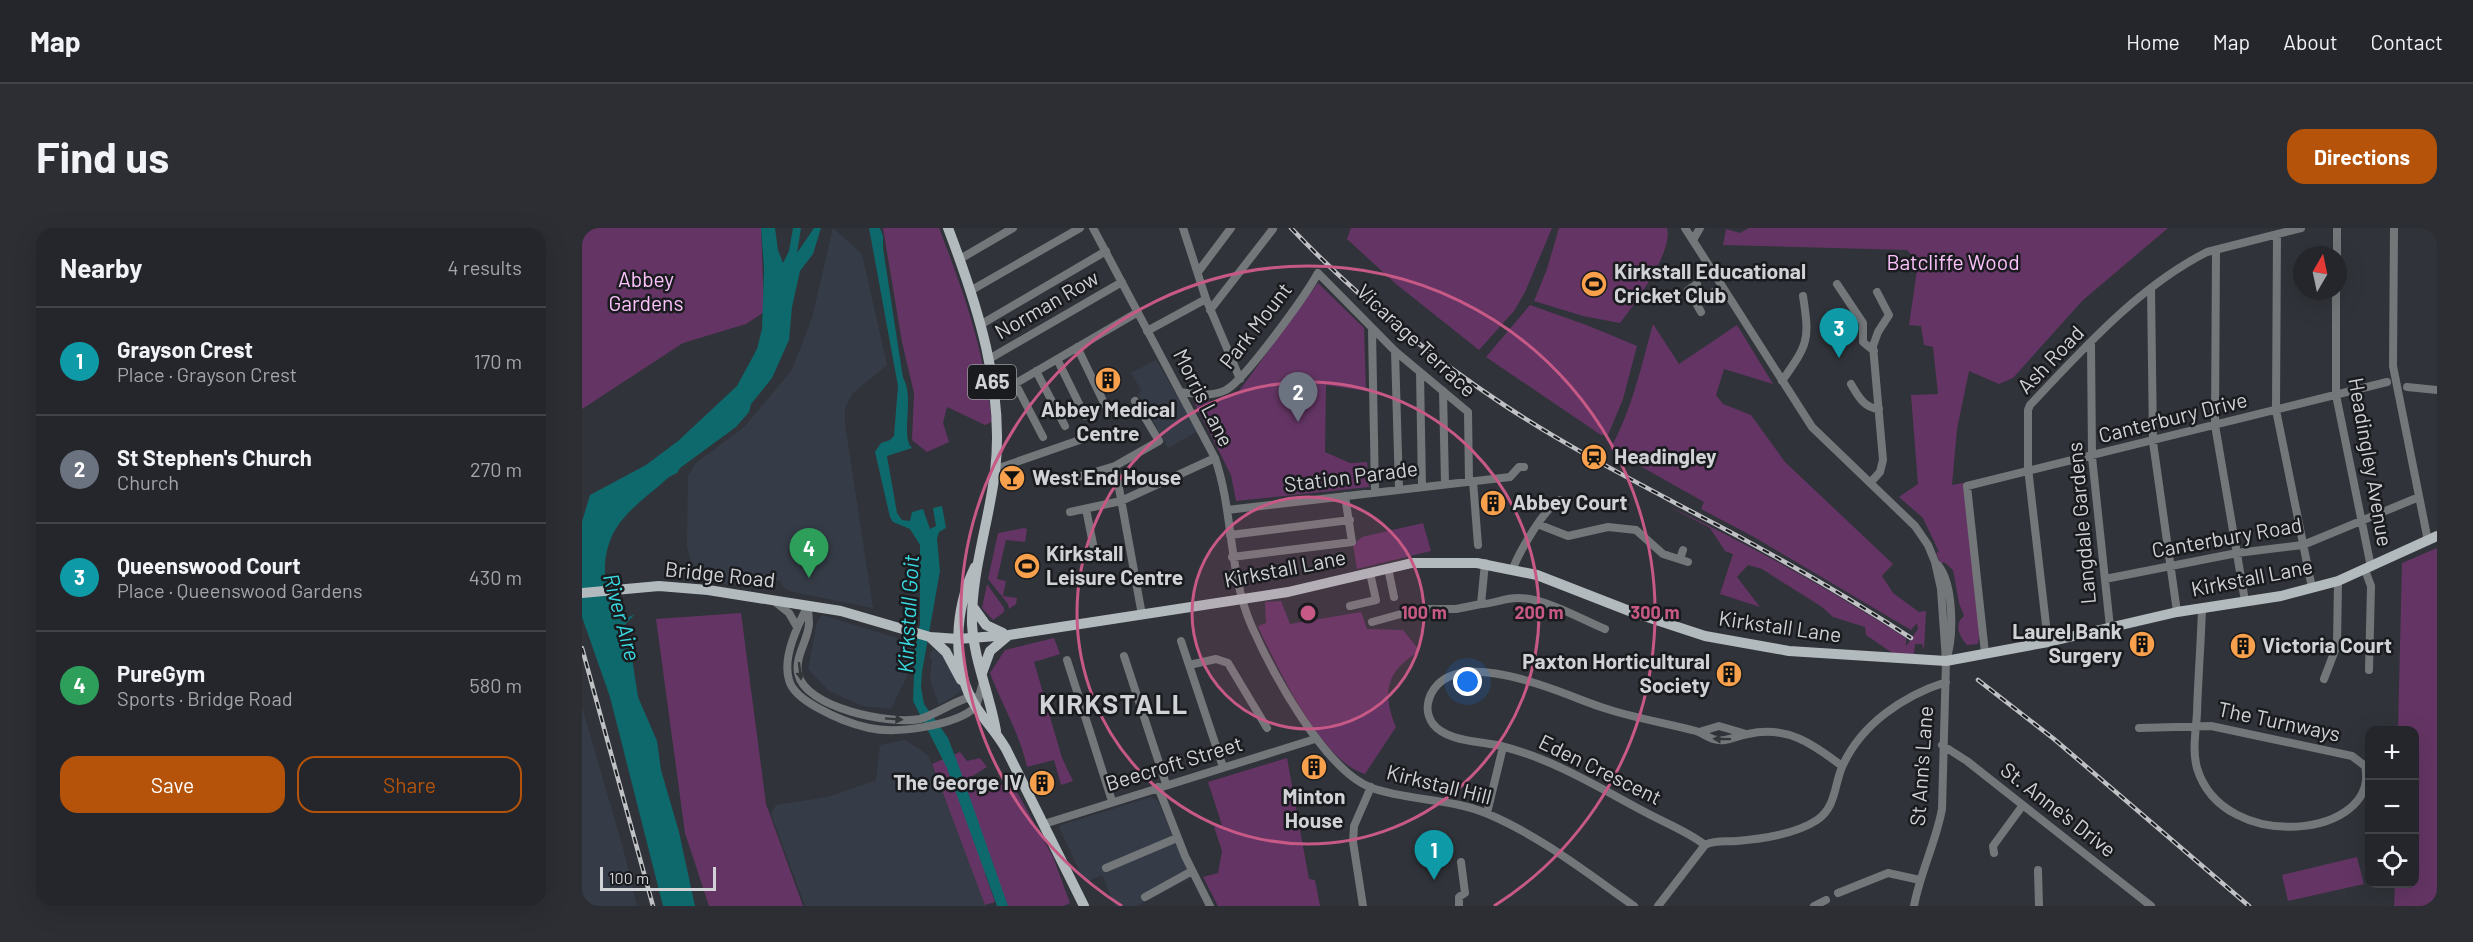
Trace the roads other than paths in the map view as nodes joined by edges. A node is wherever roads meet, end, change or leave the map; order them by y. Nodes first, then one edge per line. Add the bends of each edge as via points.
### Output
1 (948, 228) edge
2 (1013, 228) edge
3 (1080, 228) edge
4 (1093, 228) edge
5 (1231, 228) edge
6 (1684, 228) edge
7 (1700, 228) edge
8 (2269, 228) edge
9 (2301, 228) edge
10 (2337, 228) edge
11 (2394, 228) edge
12 (1186, 229) edge
13 (1273, 229) edge
14 (2277, 234) junction
15 (2266, 237) junction
16 (1693, 240) junction
17 (2337, 246) edge
18 (1106, 250) junction
19 (2216, 250) junction
20 (960, 259) junction
21 (1198, 272) junction
22 (1318, 273) joint
23 (1122, 282) junction
24 (1698, 284) dead end
25 (1837, 284) dead end
26 (1722, 287) junction
27 (2151, 288) junction
28 (970, 291) junction
29 (1877, 292) dead end
30 (1803, 296) dead end
31 (1206, 299) junction
32 (2336, 300) edge
33 (1696, 303) junction
34 (1210, 310) junction
35 (1138, 312) junction
36 (1701, 312) dead end
37 (980, 325) junction
38 (1372, 330) junction
39 (1147, 331) junction
40 (2091, 344) junction
41 (1077, 348) junction
42 (1395, 351) junction
43 (1874, 351) junction
44 (989, 359) junction
45 (1057, 359) junction
46 (1036, 371) junction
47 (1420, 372) junction
48 (1240, 379) junction
49 (1782, 381) junction
50 (2387, 382) dead end
51 (1015, 384) junction
52 (1851, 384) dead end
53 (2407, 387) dead end
54 (1443, 391) junction
55 (1180, 392) junction
56 (2437, 392) edge
57 (2336, 395) junction
58 (994, 396) junction
59 (1135, 401) dead end
60 (1105, 405) dead end
61 (1879, 409) junction
62 (2276, 410) junction
63 (1085, 416) dead end
64 (2215, 425) junction
65 (1065, 426) dead end
66 (1097, 434) dead end
67 (1043, 437) dead end
68 (2153, 442) junction
69 (2092, 457) junction
70 (1215, 458) junction
71 (1115, 466) junction
72 (1524, 467) dead end
73 (996, 469) junction
74 (2029, 473) junction
75 (1065, 481) dead end
76 (1474, 481) junction
77 (1870, 483) junction
78 (1445, 484) junction
79 (1422, 487) junction
80 (1398, 489) junction
81 (1375, 492) junction
82 (1345, 496) junction
83 (2419, 497) junction
84 (1560, 500) dead end
85 (1120, 501) junction
86 (1086, 509) junction
87 (1227, 510) junction
88 (1070, 512) dead end
89 (1350, 520) junction
90 (2362, 521) junction
91 (1540, 525) junction
92 (1230, 535) junction
93 (2433, 538) edge
94 (1478, 545) dead end
95 (2303, 545) junction
96 (2237, 553) junction
97 (1095, 554) dead end
98 (1232, 557) junction
99 (1684, 557) dead end
100 (979, 558) junction
101 (1485, 563) junction
102 (2171, 566) junction
103 (1388, 568) junction
104 (1513, 568) junction
105 (2368, 569) junction
106 (1370, 573) junction
107 (2105, 579) junction
108 (2338, 581) junction
109 (2313, 588) junction
110 (582, 593) edge
111 (1394, 597) dead end
112 (1241, 598) junction
113 (772, 599) junction
114 (2245, 601) junction
115 (1481, 604) junction
116 (808, 605) junction
117 (973, 606) junction
118 (1350, 606) dead end
119 (2202, 608) junction
120 (960, 612) junction
121 (2177, 612) junction
122 (1142, 615) junction
123 (1372, 622) dead end
124 (797, 627) junction
125 (2110, 627) junction
126 (1605, 629) dead end
127 (1009, 635) junction
128 (930, 637) junction
129 (974, 638) junction
130 (1181, 641) dead end
131 (958, 642) junction
132 (2048, 642) junction
133 (1985, 653) junction
134 (1124, 656) dead end
135 (1067, 660) dead end
136 (1946, 661) junction
137 (1189, 665) junction
138 (2369, 670) dead end
139 (982, 679) junction
140 (2324, 679) dead end
141 (1946, 682) junction
142 (817, 696) junction
143 (971, 697) junction
144 (810, 704) junction
145 (963, 715) junction
146 (938, 718) junction
147 (920, 723) junction
148 (993, 724) junction
149 (2196, 724) junction
150 (1267, 728) dead end
151 (2139, 728) dead end
152 (1699, 732) junction
153 (1746, 734) junction
154 (1316, 739) junction
155 (1942, 745) junction
156 (1503, 747) junction
157 (1842, 766) junction
158 (1223, 767) junction
159 (1162, 785) junction
160 (1371, 787) junction
161 (1112, 801) junction
162 (2024, 805) junction
163 (1487, 813) junction
164 (1044, 824) junction
165 (1177, 838) junction
166 (1705, 845) junction
167 (1994, 853) dead end
168 (1461, 862) dead end
169 (1106, 868) dead end
170 (2038, 870) dead end
171 (1192, 871) junction
172 (1920, 879) junction
173 (1838, 893) dead end
174 (1145, 897) dead end
175 (1826, 900) dead end
176 (1084, 906) edge
177 (1210, 906) edge
178 (1363, 906) edge
179 (1459, 906) edge
180 (1634, 906) edge
181 (1658, 906) edge
182 (1814, 906) edge
183 (1914, 906) edge
184 (2039, 906) edge
185 (2151, 906) edge

1 - 20 main road, A65
2 - 20 street
3 - 28 street
4 - 18 street, Morris Lane
5 - 21 street
6 - 16 street, St Ann's Lane
7 - 16 street
8 - 15 street
9 - 14 street, Ash Road
10 - 17 street
11 - 83 street via 2393,366
12 - 21 street
13 - 34 street
14 - 15 street, Ash Road
14 - 62 street
15 - 19 street, Ash Road
16 - 26 street, St Ann's Lane
18 - 23 street, Morris Lane
18 - 37 street
19 - 27 street, Ash Road via 2196,258
19 - 64 street
20 - 28 main road, A65
21 - 31 street
22 - 38 street, Vicarage Terrace
22 - 48 street, Park Mount
23 - 35 street, Morris Lane
23 - 44 street, Norman Row
24 - 33 street via 1689,290
25 - 43 street via 1863,323 1863,342
26 - 33 street
26 - 49 street, St Ann's Lane
27 - 40 street, Ash Road
27 - 68 street
28 - 37 main road, A65
29 - 43 street via 1888,315 1878,332
30 - 49 street via 1807,340
31 - 34 street
31 - 39 street
32 - 57 street, Headingley Avenue
33 - 36 street
34 - 48 street
35 - 39 street, Morris Lane
35 - 41 street
37 - 44 main road, A65
38 - 42 street, Vicarage Terrace
38 - 81 street
39 - 55 street, Morris Lane
40 - 69 street, Langdale Gardens
40 - 74 street, Ash Road via 2030,405
41 - 45 street
41 - 60 street
42 - 47 street, Vicarage Terrace
42 - 80 street
43 - 61 street
44 - 58 main road, A65
45 - 46 street
45 - 63 street
46 - 51 street
46 - 65 street
47 - 54 street, Vicarage Terrace
47 - 79 street
48 - 55 street, Park Mount via 1217,394
49 - 77 street, St Ann's Lane via 1812,427
50 - 57 street, Canterbury Drive
51 - 58 street
51 - 67 street
52 - 61 street via 1862,402
53 - 56 street
54 - 76 street, Vicarage Terrace via 1468,412
54 - 78 street
55 - 70 street, Morris Lane
57 - 62 street, Canterbury Drive
57 - 90 street, Headingley Avenue
58 - 73 main road, A65
59 - 71 street via 1159,441
61 - 77 street via 1883,460
62 - 64 street, Canterbury Drive
62 - 95 street
64 - 68 street, Canterbury Drive
64 - 96 street
66 - 73 street
68 - 69 street, Canterbury Drive
68 - 102 street
69 - 74 street, Canterbury Drive
69 - 107 street, Langdale Gardens
70 - 85 street
70 - 87 street, Morris Lane
71 - 75 street
71 - 85 street
72 - 76 street, Station Parade via 1510,477
73 - 100 main road, A65
74 - 132 street, Ash Road
74 - 133 street, Canterbury Drive via 1967,486
76 - 78 street, Station Parade
76 - 94 street, Vicarage Terrace
77 - 136 street, St Ann's Lane via 1915,526 1935,562
78 - 79 street, Station Parade
79 - 80 street, Station Parade
80 - 81 street, Station Parade
81 - 82 street, Station Parade
82 - 87 street, Station Parade
82 - 89 street
83 - 90 street, Canterbury Road
83 - 93 street
84 - 91 street
85 - 86 street
85 - 122 street
86 - 88 street
86 - 97 street
87 - 92 street, Morris Lane
89 - 92 street
89 - 98 street via 1352,542
90 - 95 street, Canterbury Road
90 - 105 street, Headingley Avenue
91 - 99 street via 1568,536 1608,526 1636,530 1663,555
91 - 104 street
92 - 98 street, Morris Lane
93 - 105 main road, Kirkstall Lane
95 - 96 street, Canterbury Road
95 - 109 street
96 - 102 street, Canterbury Road
96 - 114 street
98 - 112 street, Morris Lane
100 - 117 main road, A65
100 - 120 main road, A65
101 - 103 main road, Kirkstall Lane via 1436,561
101 - 104 main road, Kirkstall Lane
101 - 115 street
102 - 107 street, Canterbury Road
102 - 121 street
103 - 106 main road, Kirkstall Lane
103 - 111 street
104 - 136 main road, Kirkstall Lane via 1705,636 1789,651
105 - 108 main road, Kirkstall Lane
105 - 138 street, Headingley Avenue
106 - 112 main road, Kirkstall Lane via 1288,592
106 - 118 street via 1376,600
107 - 125 street, Langdale Gardens
108 - 109 main road, Kirkstall Lane
108 - 140 street via 2336,653
109 - 114 main road, Kirkstall Lane
110 - 113 main road, Bridge Road via 682,588
112 - 122 main road, Kirkstall Lane
112 - 154 street, Kirkstall Hill via 1252,628
113 - 116 main road, Bridge Road
113 - 124 street via 789,613
114 - 119 main road, Kirkstall Lane
115 - 123 street via 1419,609
115 - 126 street via 1521,597 1548,604
116 - 124 street
116 - 128 main road, Bridge Road
116 -> 142 street via 809,625 798,673
117 - 127 main road via 986,625
117 - 129 main road, A65
119 - 121 main road, Kirkstall Lane
119 - 149 street, The Turnways
120 - 128 main road via 948,631
120 - 131 main road, A65
121 - 125 main road, Kirkstall Lane
122 - 127 main road, Kirkstall Lane
124 - 144 street via 788,676 795,690
125 - 132 main road, Kirkstall Lane
127 - 129 main road, Kirkstall Lane
127 - 139 main road via 990,651
128 - 131 main road, Bridge Road
128 - 143 main road via 946,652
129 - 131 main road, Kirkstall Lane
129 - 139 main road, A65
130 - 137 street
131 - 143 main road, A65
132 - 133 main road, Kirkstall Lane
133 - 136 main road, Kirkstall Lane
134 - 159 street
135 - 161 street
136 - 141 street, St Ann's Lane
137 - 150 street via 1216,659 1227,663
137 - 158 street
139 - 143 street
139 - 148 main road, A65
141 - 155 street, St Ann's Lane
141 - 157 street via 1912,694 1891,708
142 - 144 street
142 -> 147 street via 870,716
143 - 145 street
143 - 146 street
143 - 148 main road, A65
144 - 147 street via 871,728
145 - 146 street
145 - 148 street
146 - 147 street
148 - 164 main road, A65
149 - 149 street, The Turnways via 2195,756 2202,779 2221,803 2254,823 2288,828 2322,822 2351,806 2364,791 2365,766 2352,756
149 - 151 street
152 - 153 street, Eden Crescent via 1719,726
153 -> 152 street, Eden Crescent via 1720,741
152 - 156 street, Eden Crescent via 1604,708 1504,675 1468,673 1438,685 1427,709 1437,728 1456,737
153 - 157 street, Eden Crescent via 1781,732 1800,737
154 - 158 street, Beecroft Street
154 - 160 street, Kirkstall Hill via 1340,768
155 - 162 street, St. Anne's Drive
155 - 172 street, St Ann's Lane via 1939,828
156 - 163 street
156 - 166 street, Eden Crescent via 1559,766
157 - 166 street via 1833,801 1817,820 1760,838
158 - 159 street, Beecroft Street
159 - 161 street, Beecroft Street
159 - 165 street
160 - 163 street, Kirkstall Hill
160 - 178 street via 1354,826
161 - 164 street, Beecroft Street
162 - 167 street via 1993,846
162 - 185 street, St. Anne's Drive
163 - 180 street, Kirkstall Hill via 1532,837
164 - 176 main road, A65
165 - 169 street
165 - 171 street
166 - 181 street
168 - 179 street via 1465,893 1459,897
170 - 184 street
171 - 174 street
171 - 177 street
172 - 173 street via 1888,873
172 - 183 street, St Ann's Lane
175 - 182 street

